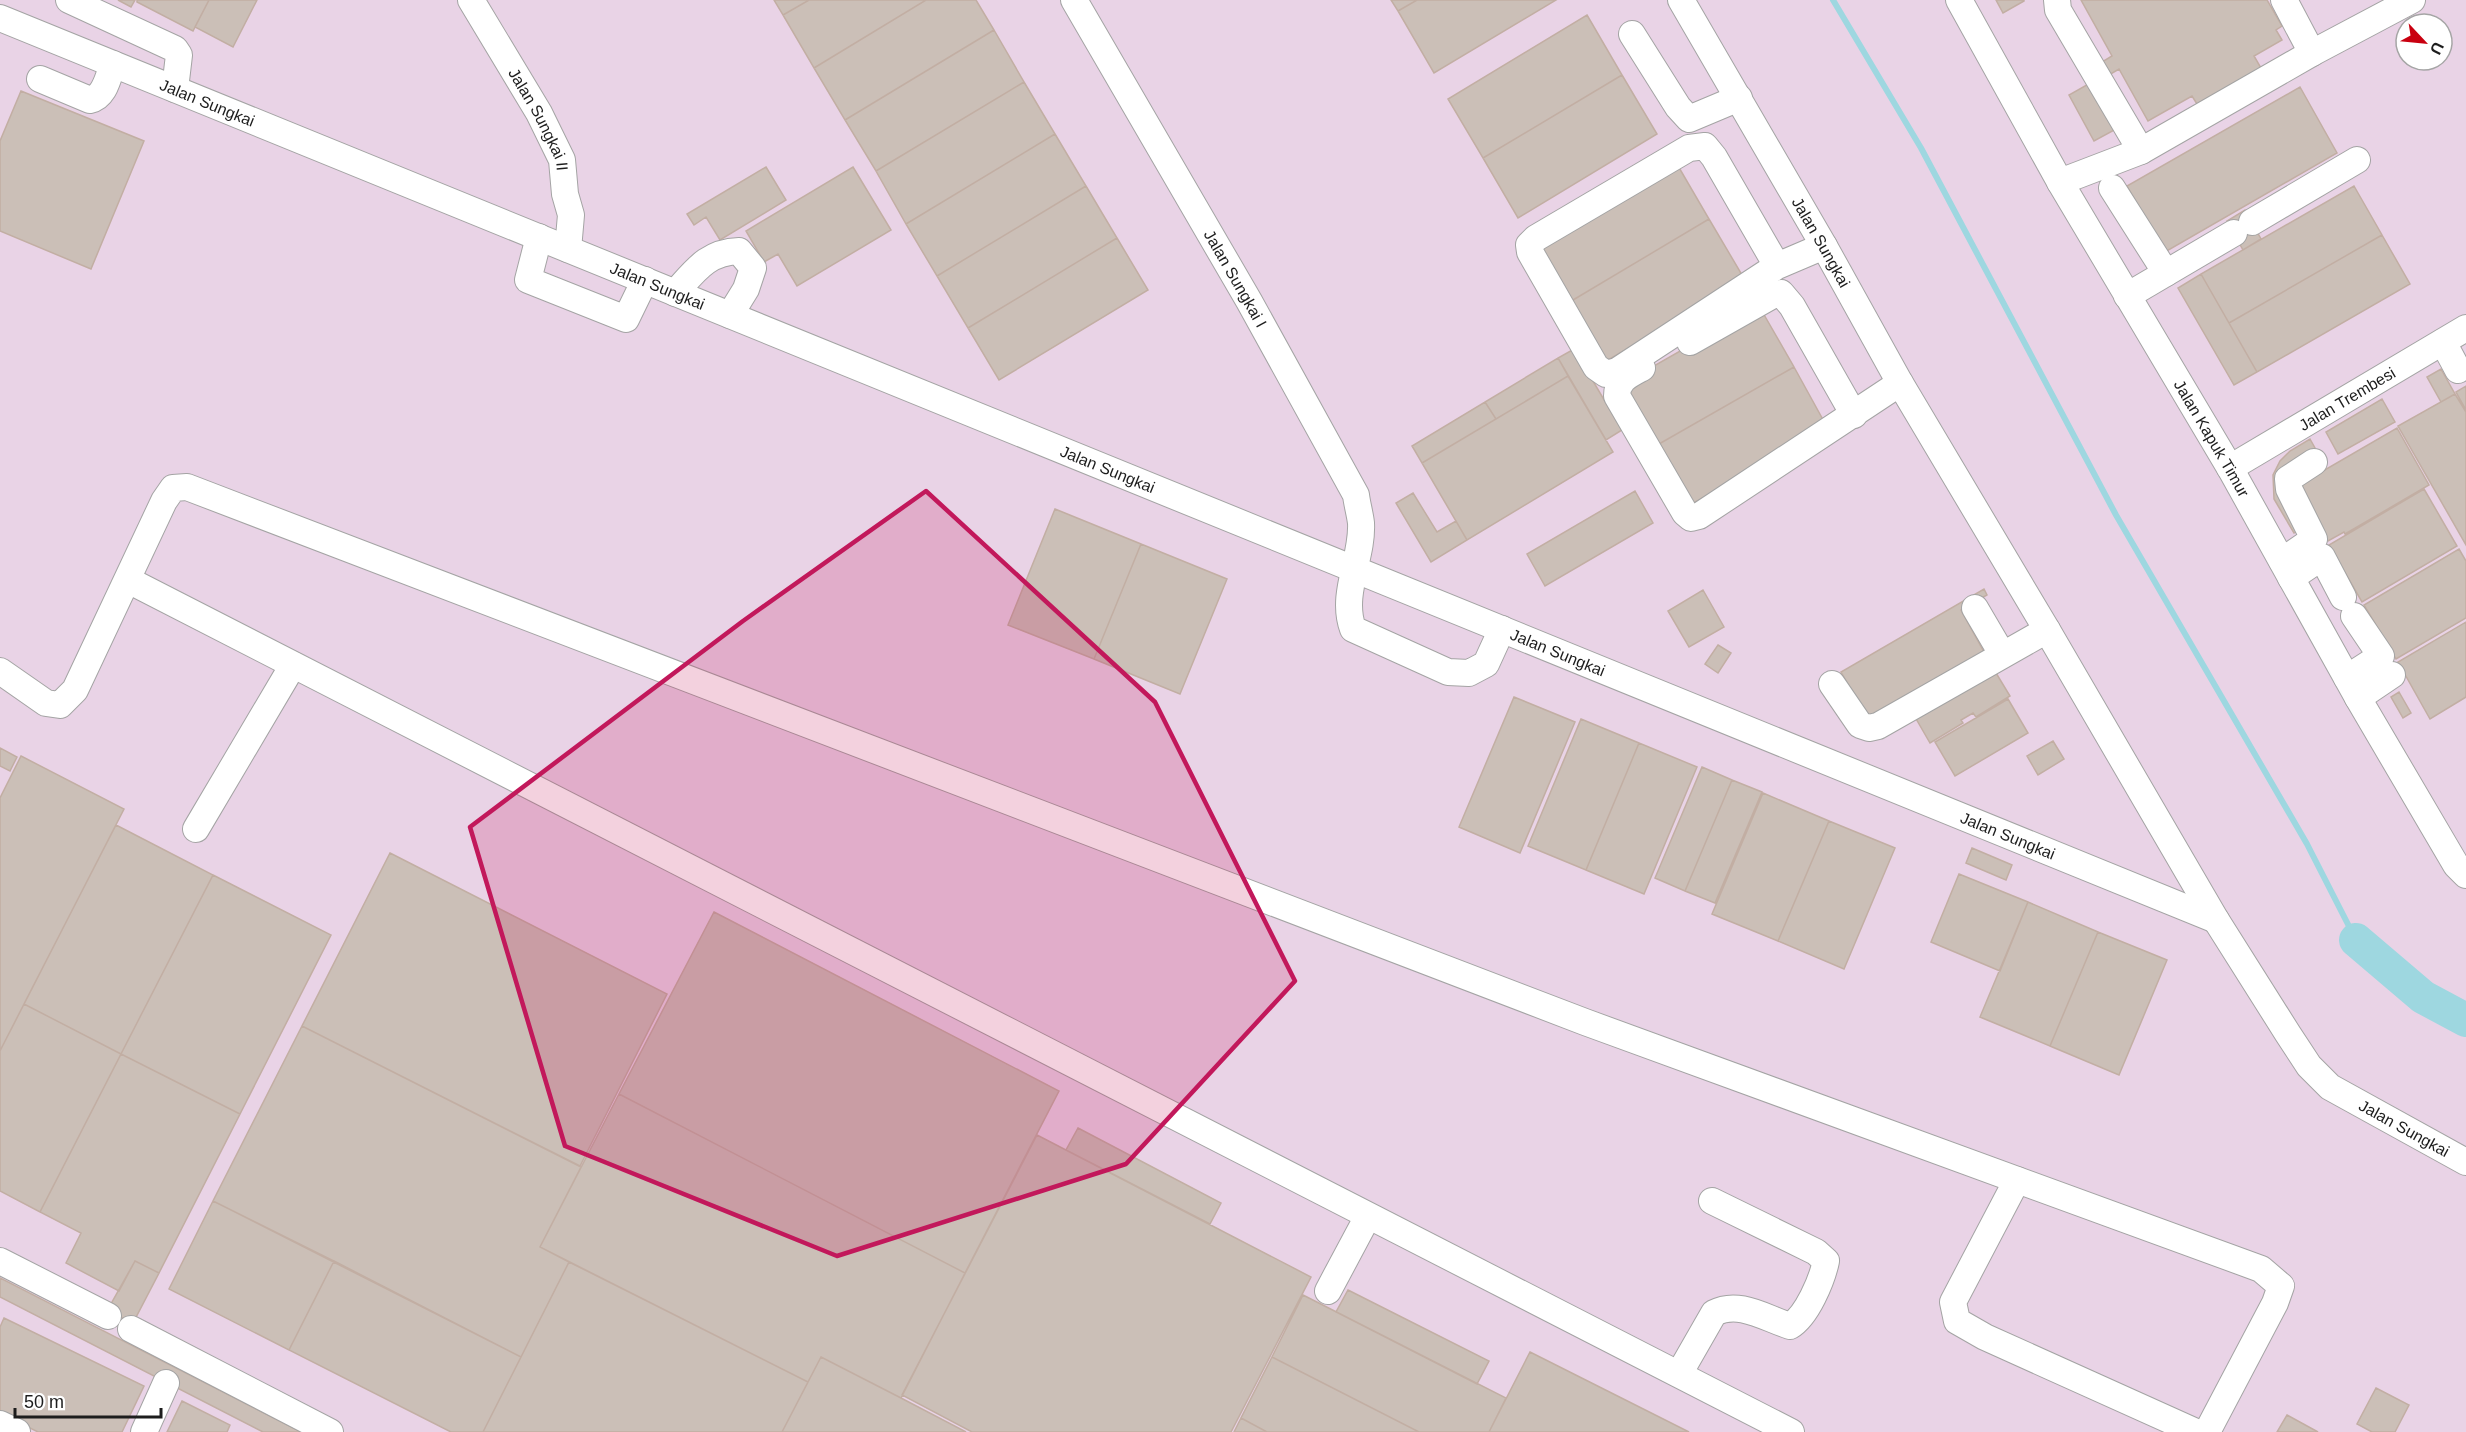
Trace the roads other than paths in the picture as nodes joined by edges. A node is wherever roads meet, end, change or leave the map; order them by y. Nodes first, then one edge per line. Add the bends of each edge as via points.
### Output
1 (69, 0) edge
2 (471, 0) edge
3 (1074, 0) edge
4 (1681, 0) edge
5 (1959, 0) edge
6 (2057, 0) edge
7 (2284, 0) edge
8 (2412, 0) edge
9 (0, 18) edge
10 (1632, 34) dead end
11 (2312, 53) junction
12 (113, 64) junction
13 (40, 78) dead end
14 (175, 89) junction
15 (1738, 98) junction
16 (2141, 151) junction
17 (2357, 160) dead end
18 (2060, 182) junction
19 (2112, 188) dead end
20 (539, 237) junction
21 (1824, 246) junction
22 (568, 249) junction
23 (1777, 266) junction
24 (2166, 273) junction
25 (645, 280) junction
26 (675, 293) junction
27 (2127, 296) junction
28 (730, 315) junction
29 (2466, 328) edge
30 (2443, 342) junction
31 (2458, 370) dead end
32 (1900, 383) junction
33 (1854, 415) junction
34 (2314, 462) dead end
35 (2230, 468) junction
36 (1354, 569) junction
37 (2287, 570) junction
38 (128, 580) junction
39 (1975, 608) dead end
40 (1502, 629) junction
41 (2047, 630) junction
42 (2002, 654) junction
43 (294, 665) junction
44 (0, 671) edge
45 (2392, 675) dead end
46 (1832, 684) dead end
47 (2352, 688) junction
48 (196, 829) dead end
49 (2466, 875) edge
50 (2216, 920) junction
51 (2466, 1162) edge
52 (2017, 1180) junction
53 (1712, 1201) dead end
54 (1368, 1216) junction
55 (0, 1261) edge
56 (1328, 1291) dead end
57 (108, 1316) dead end
58 (131, 1329) dead end
59 (173, 1368) junction
60 (1679, 1374) junction
61 (0, 1424) edge
62 (17, 1432) edge
63 (144, 1432) edge
64 (330, 1432) edge
65 (1791, 1432) edge
66 (2196, 1432) edge
67 (2207, 1432) edge

1 - 14 street via 175,49 179,54
2 - 22 street, Jalan Sungkai II via 562,159 571,215
3 - 36 street, Jalan Sungkai I via 1255,311 1356,495 1361,524
4 - 15 street, Jalan Sungkai
5 - 18 street, Jalan Kapuk Timur
6 - 16 street via 2058,10
7 - 11 street
8 - 11 street
9 - 12 street, Jalan Sungkai
10 - 15 street via 1689,119
11 - 16 street
12 - 13 street via 97,99 90,100
12 - 14 street, Jalan Sungkai
14 - 20 street, Jalan Sungkai
15 - 21 street, Jalan Sungkai
16 - 18 street
17 - 24 street
18 - 27 street, Jalan Kapuk Timur
19 - 24 street
20 - 22 street, Jalan Sungkai
20 - 25 street via 528,280 627,319
21 - 23 street
21 - 32 street, Jalan Sungkai
22 - 25 street, Jalan Sungkai
23 - 23 street via 1705,146 1689,148 1529,245 1596,366 1606,374 1617,371
24 - 27 street
25 - 26 street, Jalan Sungkai
26 - 28 street, Jalan Sungkai
26 - 28 street via 704,262 722,251 739,251 753,268
27 - 35 street, Jalan Kapuk Timur
28 - 36 street, Jalan Sungkai
29 - 30 street, Jalan Trembesi
30 - 31 street
30 - 35 street, Jalan Trembesi
32 - 33 street
32 - 41 street, Jalan Sungkai
33 - 33 street via 1781,293 1623,379 1617,387 1617,396 1685,513 1692,518
34 - 37 street via 2288,480 2314,539
35 - 37 street, Jalan Kapuk Timur
36 - 40 street, Jalan Sungkai
36 - 40 street, Jalan Sungkai I via 1349,617 1353,629 1448,672 1469,673 1486,664
37 - 47 street, Jalan Kapuk Timur
37 - 47 street via 2322,557 2381,656
38 - 43 street
38 - 44 street via 75,690 60,705 46,703
38 - 52 street via 164,501 173,488 187,487 1585,1022
39 - 42 street
40 - 50 street, Jalan Sungkai
41 - 42 street
41 - 50 street, Jalan Sungkai
42 - 46 street via 1869,728 1860,724
43 - 48 street
43 - 54 street
45 - 47 street
47 - 49 street, Jalan Kapuk Timur via 2456,865
50 - 51 street, Jalan Sungkai via 2304,1058 2330,1087
52 - 66 street via 1953,1302 1957,1321
52 - 67 street via 2261,1269 2281,1286
53 - 60 street via 1816,1252 1826,1261 1800,1320 1790,1326 1742,1309 1722,1309 1714,1313
54 - 56 street
54 - 60 street
55 - 57 street
58 - 59 street
59 - 63 street
59 - 64 street
60 - 65 street
61 - 62 street

